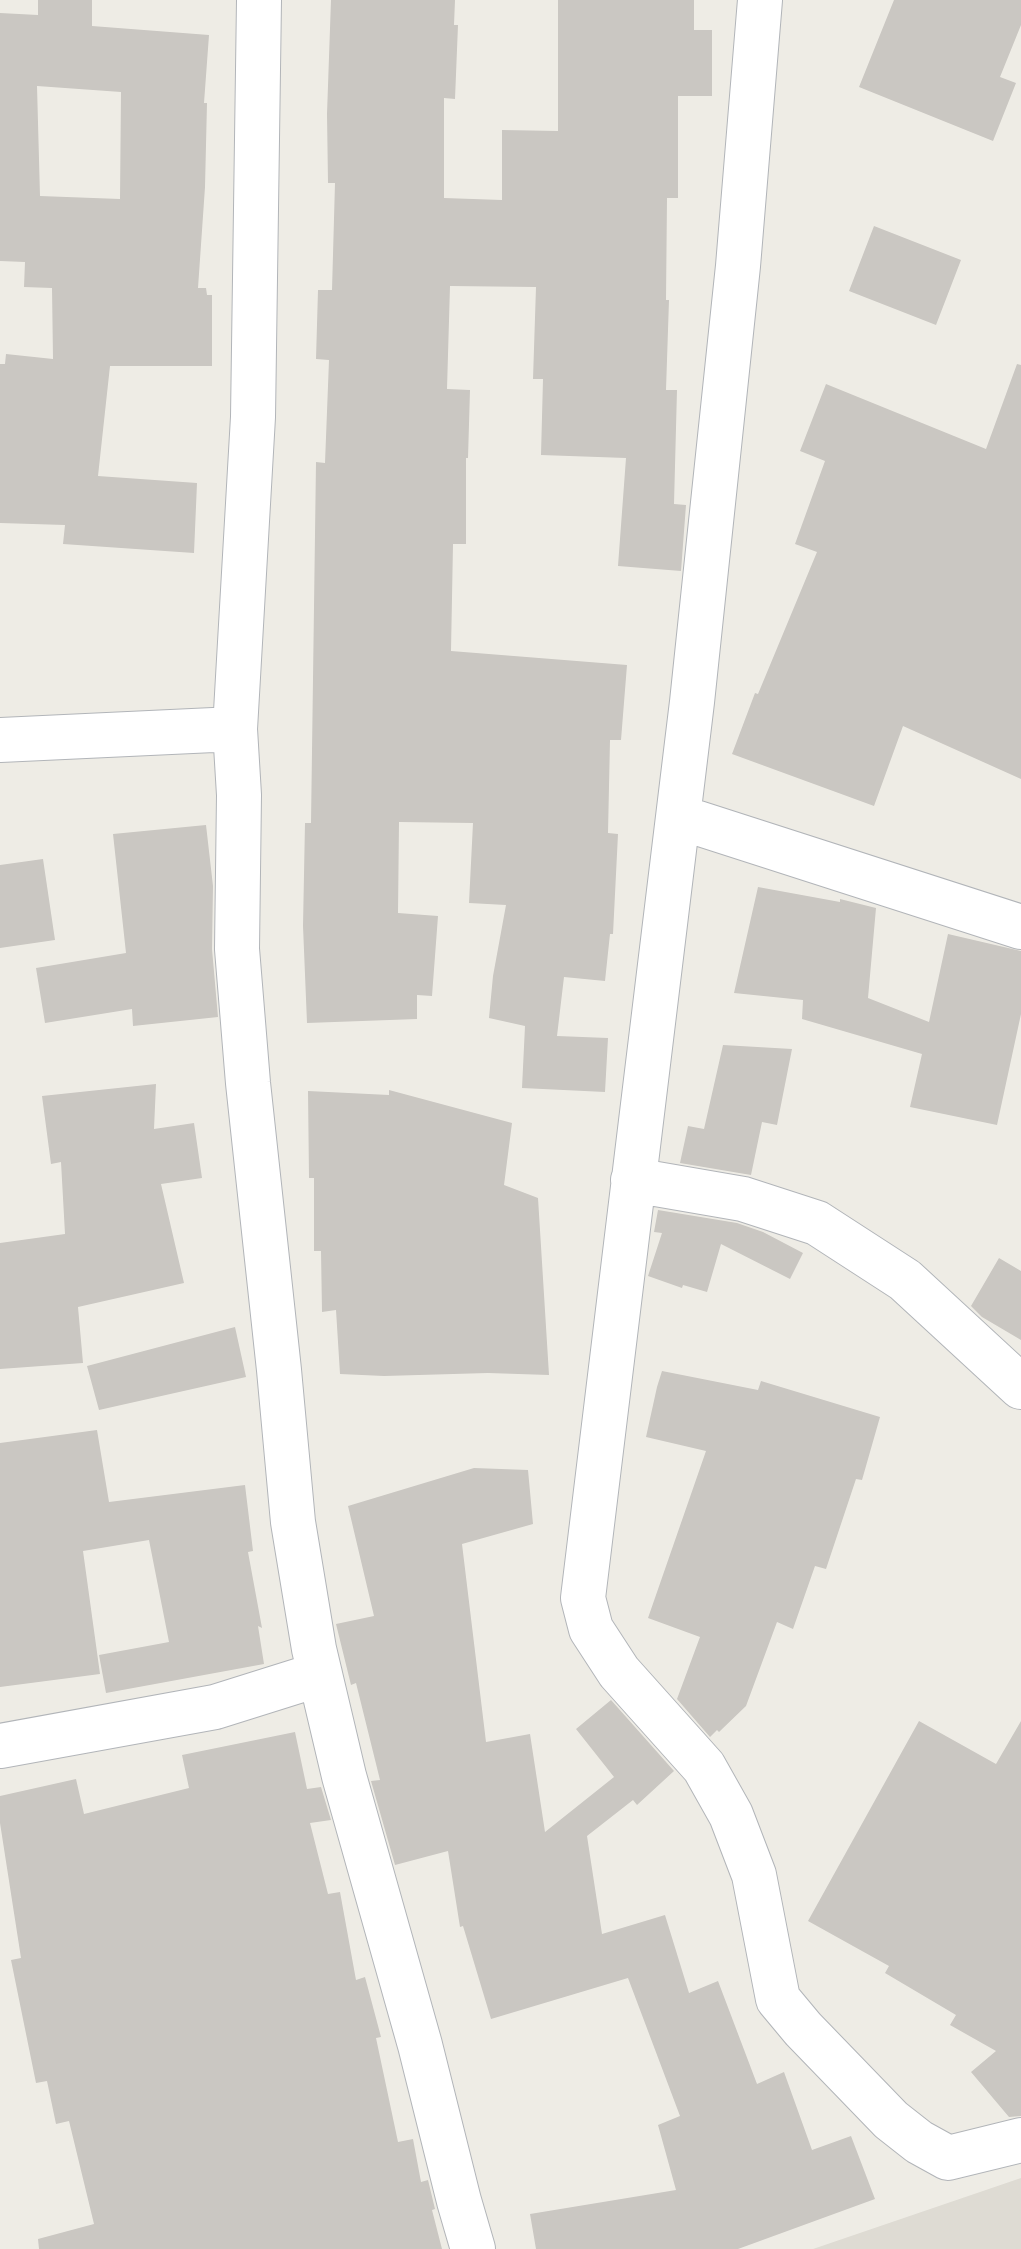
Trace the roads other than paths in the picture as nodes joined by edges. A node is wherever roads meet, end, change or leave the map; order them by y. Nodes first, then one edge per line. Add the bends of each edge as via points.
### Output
1 (259, 0) edge
2 (760, 0) edge
3 (235, 729) junction
4 (0, 740) edge
5 (679, 817) junction
6 (1021, 927) edge
7 (633, 1180) junction
8 (1021, 1387) edge
9 (320, 1674) junction
10 (0, 1746) edge
11 (1021, 2140) edge
12 (473, 2249) edge

1 - 3 street via 253,417
2 - 5 street via 738,266
3 - 4 street
3 - 9 street via 237,949 247,1068 293,1522
5 - 6 street
5 - 7 street
7 - 8 street via 743,1199 817,1223 905,1280
7 - 11 street via 583,1598 591,1629 619,1672 704,1767 731,1815 754,1875 778,1999 803,2029 891,2120 948,2158
9 - 10 street via 215,1707
9 - 12 street

